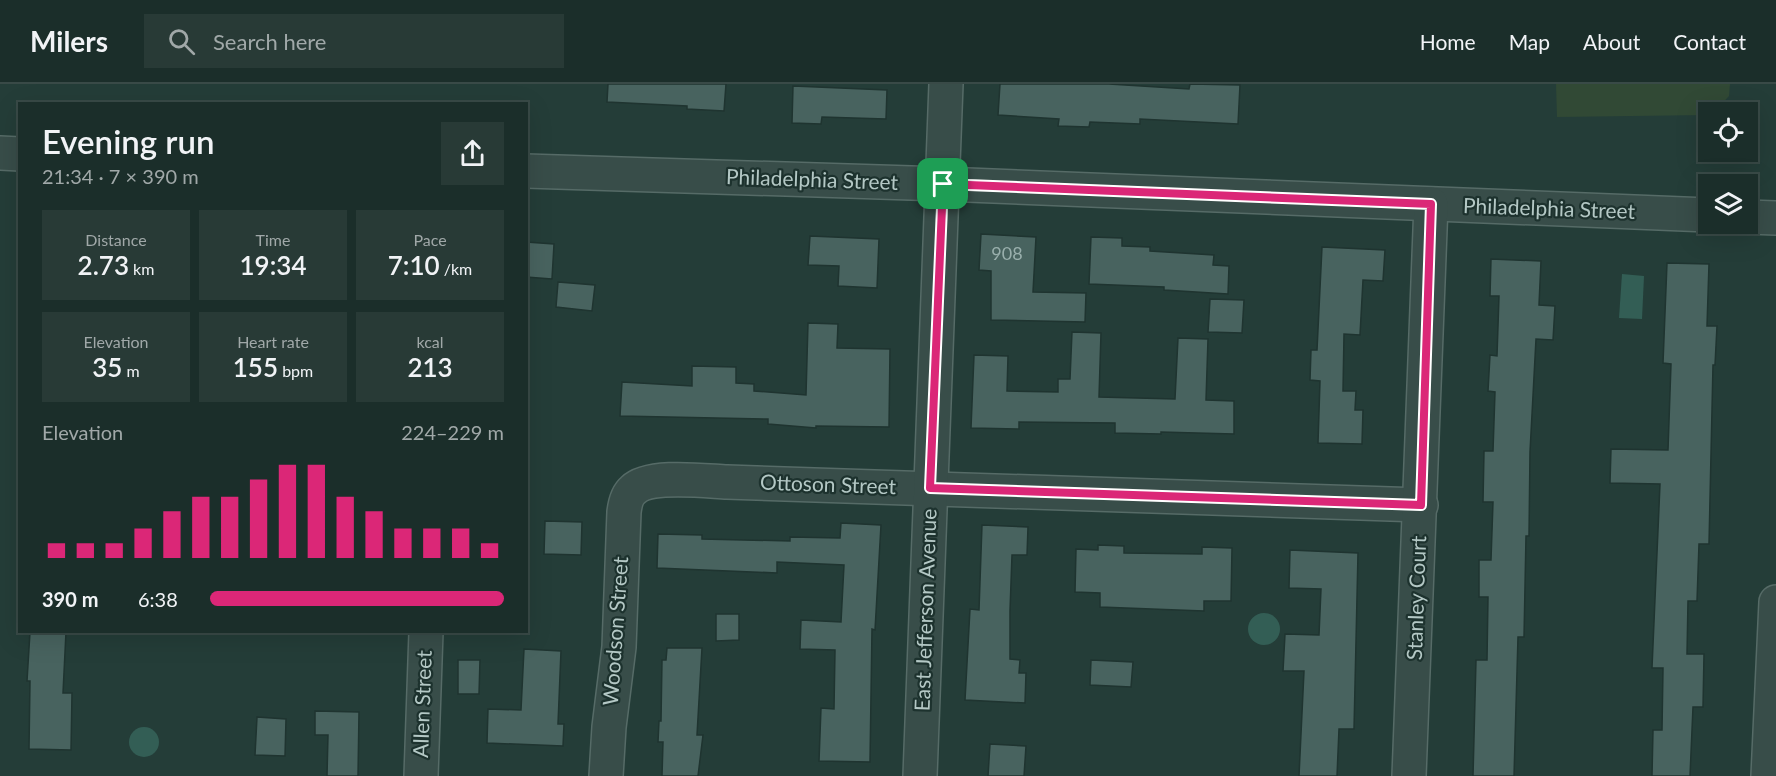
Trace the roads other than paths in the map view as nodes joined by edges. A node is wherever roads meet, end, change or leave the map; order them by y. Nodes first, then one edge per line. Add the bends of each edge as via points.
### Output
1 (946, 84) edge
2 (0, 153) edge
3 (18, 154) edge
4 (528, 171) edge
5 (943, 184) junction
6 (1431, 204) junction
7 (1698, 215) edge
8 (1758, 217) edge
9 (1776, 218) edge
10 (930, 488) junction
11 (633, 489) joint
12 (1421, 505) junction
13 (1776, 602) edge
14 (426, 633) edge
15 (421, 776) edge
16 (606, 776) edge
17 (920, 776) edge
18 (1409, 776) edge
19 (1768, 776) edge

1 - 5 street, East Jefferson Avenue
2 - 3 street
4 - 5 street, Philadelphia Street
5 - 6 street, Philadelphia Street
5 - 10 street, East Jefferson Avenue
6 - 7 street, Philadelphia Street
6 - 12 street, Stanley Court
8 - 9 street
10 - 11 street, Ottoson Street via 661,480
10 - 12 street, Ottoson Street
10 - 17 street, East Jefferson Avenue
11 - 16 street, Woodson Street via 624,512 619,647
12 - 18 street, Stanley Court
13 - 19 street
14 - 15 street, Allen Street

